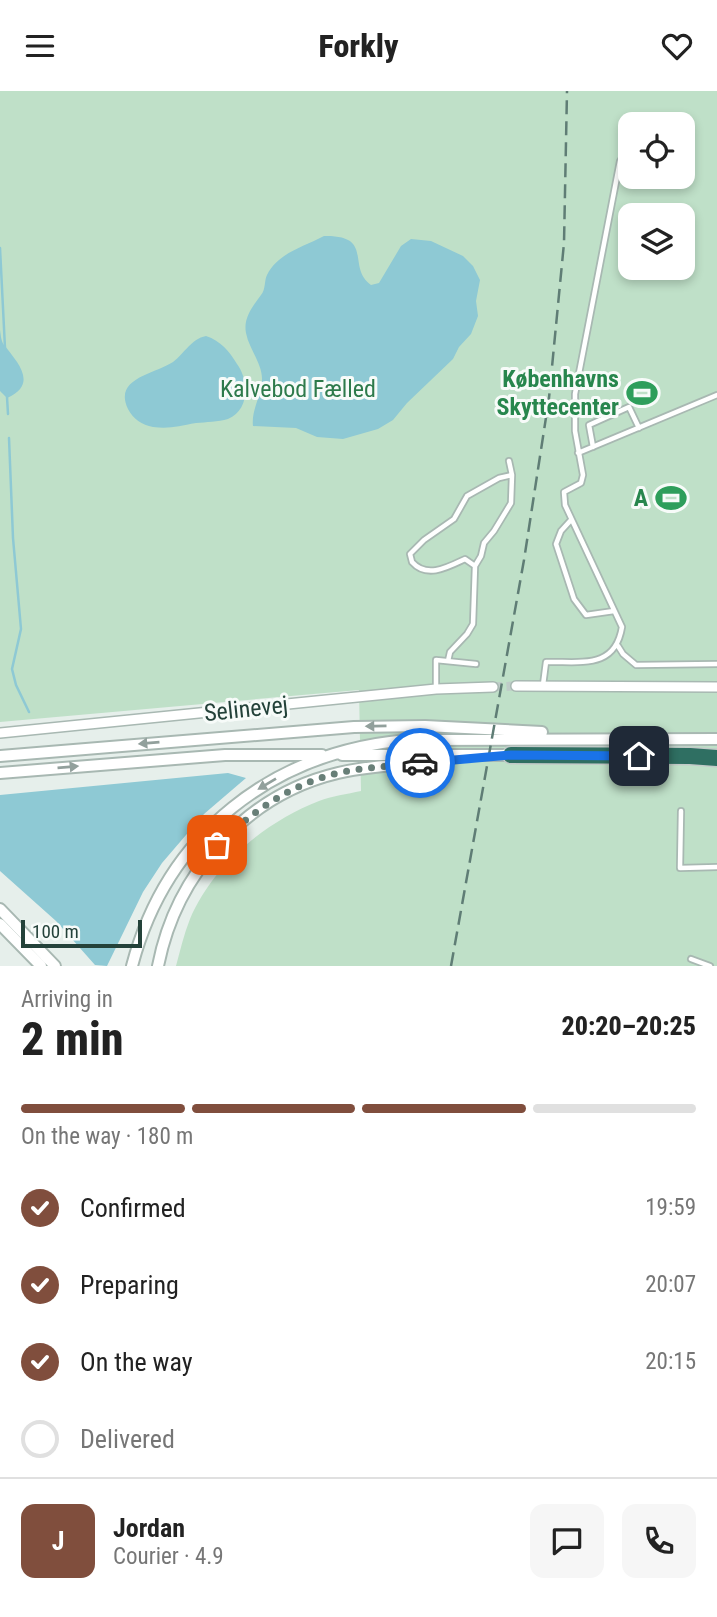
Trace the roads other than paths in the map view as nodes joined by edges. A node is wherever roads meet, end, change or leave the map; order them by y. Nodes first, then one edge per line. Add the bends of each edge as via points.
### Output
1 (618, 175) edge
2 (717, 395) edge
3 (639, 428) junction
4 (593, 447) junction
5 (578, 453) junction
6 (509, 461) dead end
7 (512, 475) junction
8 (571, 519) junction
9 (475, 566) junction
10 (614, 611) junction
11 (617, 645) junction
12 (449, 661) junction
13 (476, 664) dead end
14 (717, 664) edge
15 (516, 686) tunnel mouth
16 (542, 686) junction
17 (492, 687) tunnel mouth
18 (717, 687) edge
19 (436, 689) junction
20 (0, 733) edge
21 (639, 739) junction
22 (717, 739) edge
23 (328, 755) junction
24 (511, 755) junction
25 (0, 756) edge
26 (717, 757) edge
27 (0, 773) edge
28 (681, 811) dead end
29 (717, 867) edge
30 (0, 909) edge
31 (0, 923) edge
32 (691, 959) dead end
33 (41, 966) edge
34 (55, 966) edge
35 (132, 966) edge
36 (158, 966) edge
37 (710, 966) edge

1 - 5 lane via 575,394
2 - 3 lane
3 - 4 lane
3 - 4 lane via 629,407 589,425
4 - 5 lane
5 - 8 lane via 581,483 564,492
6 - 7 lane
7 - 9 lane via 511,503 484,543
7 - 9 lane via 467,496 454,519 410,554 412,562 424,571 465,559
8 - 10 lane
8 - 10 lane via 555,544 574,599 586,615
9 - 12 lane via 473,624 450,652
10 - 11 lane via 622,627
11 - 14 lane via 635,665
11 - 16 lane via 597,660 546,662
12 - 13 lane
12 - 19 lane via 436,660
15 - 16 street
16 - 18 street
17 - 19 street, Selinevej
19 - 20 street, Selinevej
21 - 22 street
21 - 23 street via 407,740
21 -> 25 street via 470,727 372,726
23 - 24 street
27 -> 23 street via 225,755
23 -> 35 street via 251,792 192,847 155,905
24 - 26 highway
24 - 36 street via 337,773 273,800 225,837 195,873 170,922
28 - 29 lane via 680,868
30 - 34 street
31 - 33 street
32 - 37 lane

